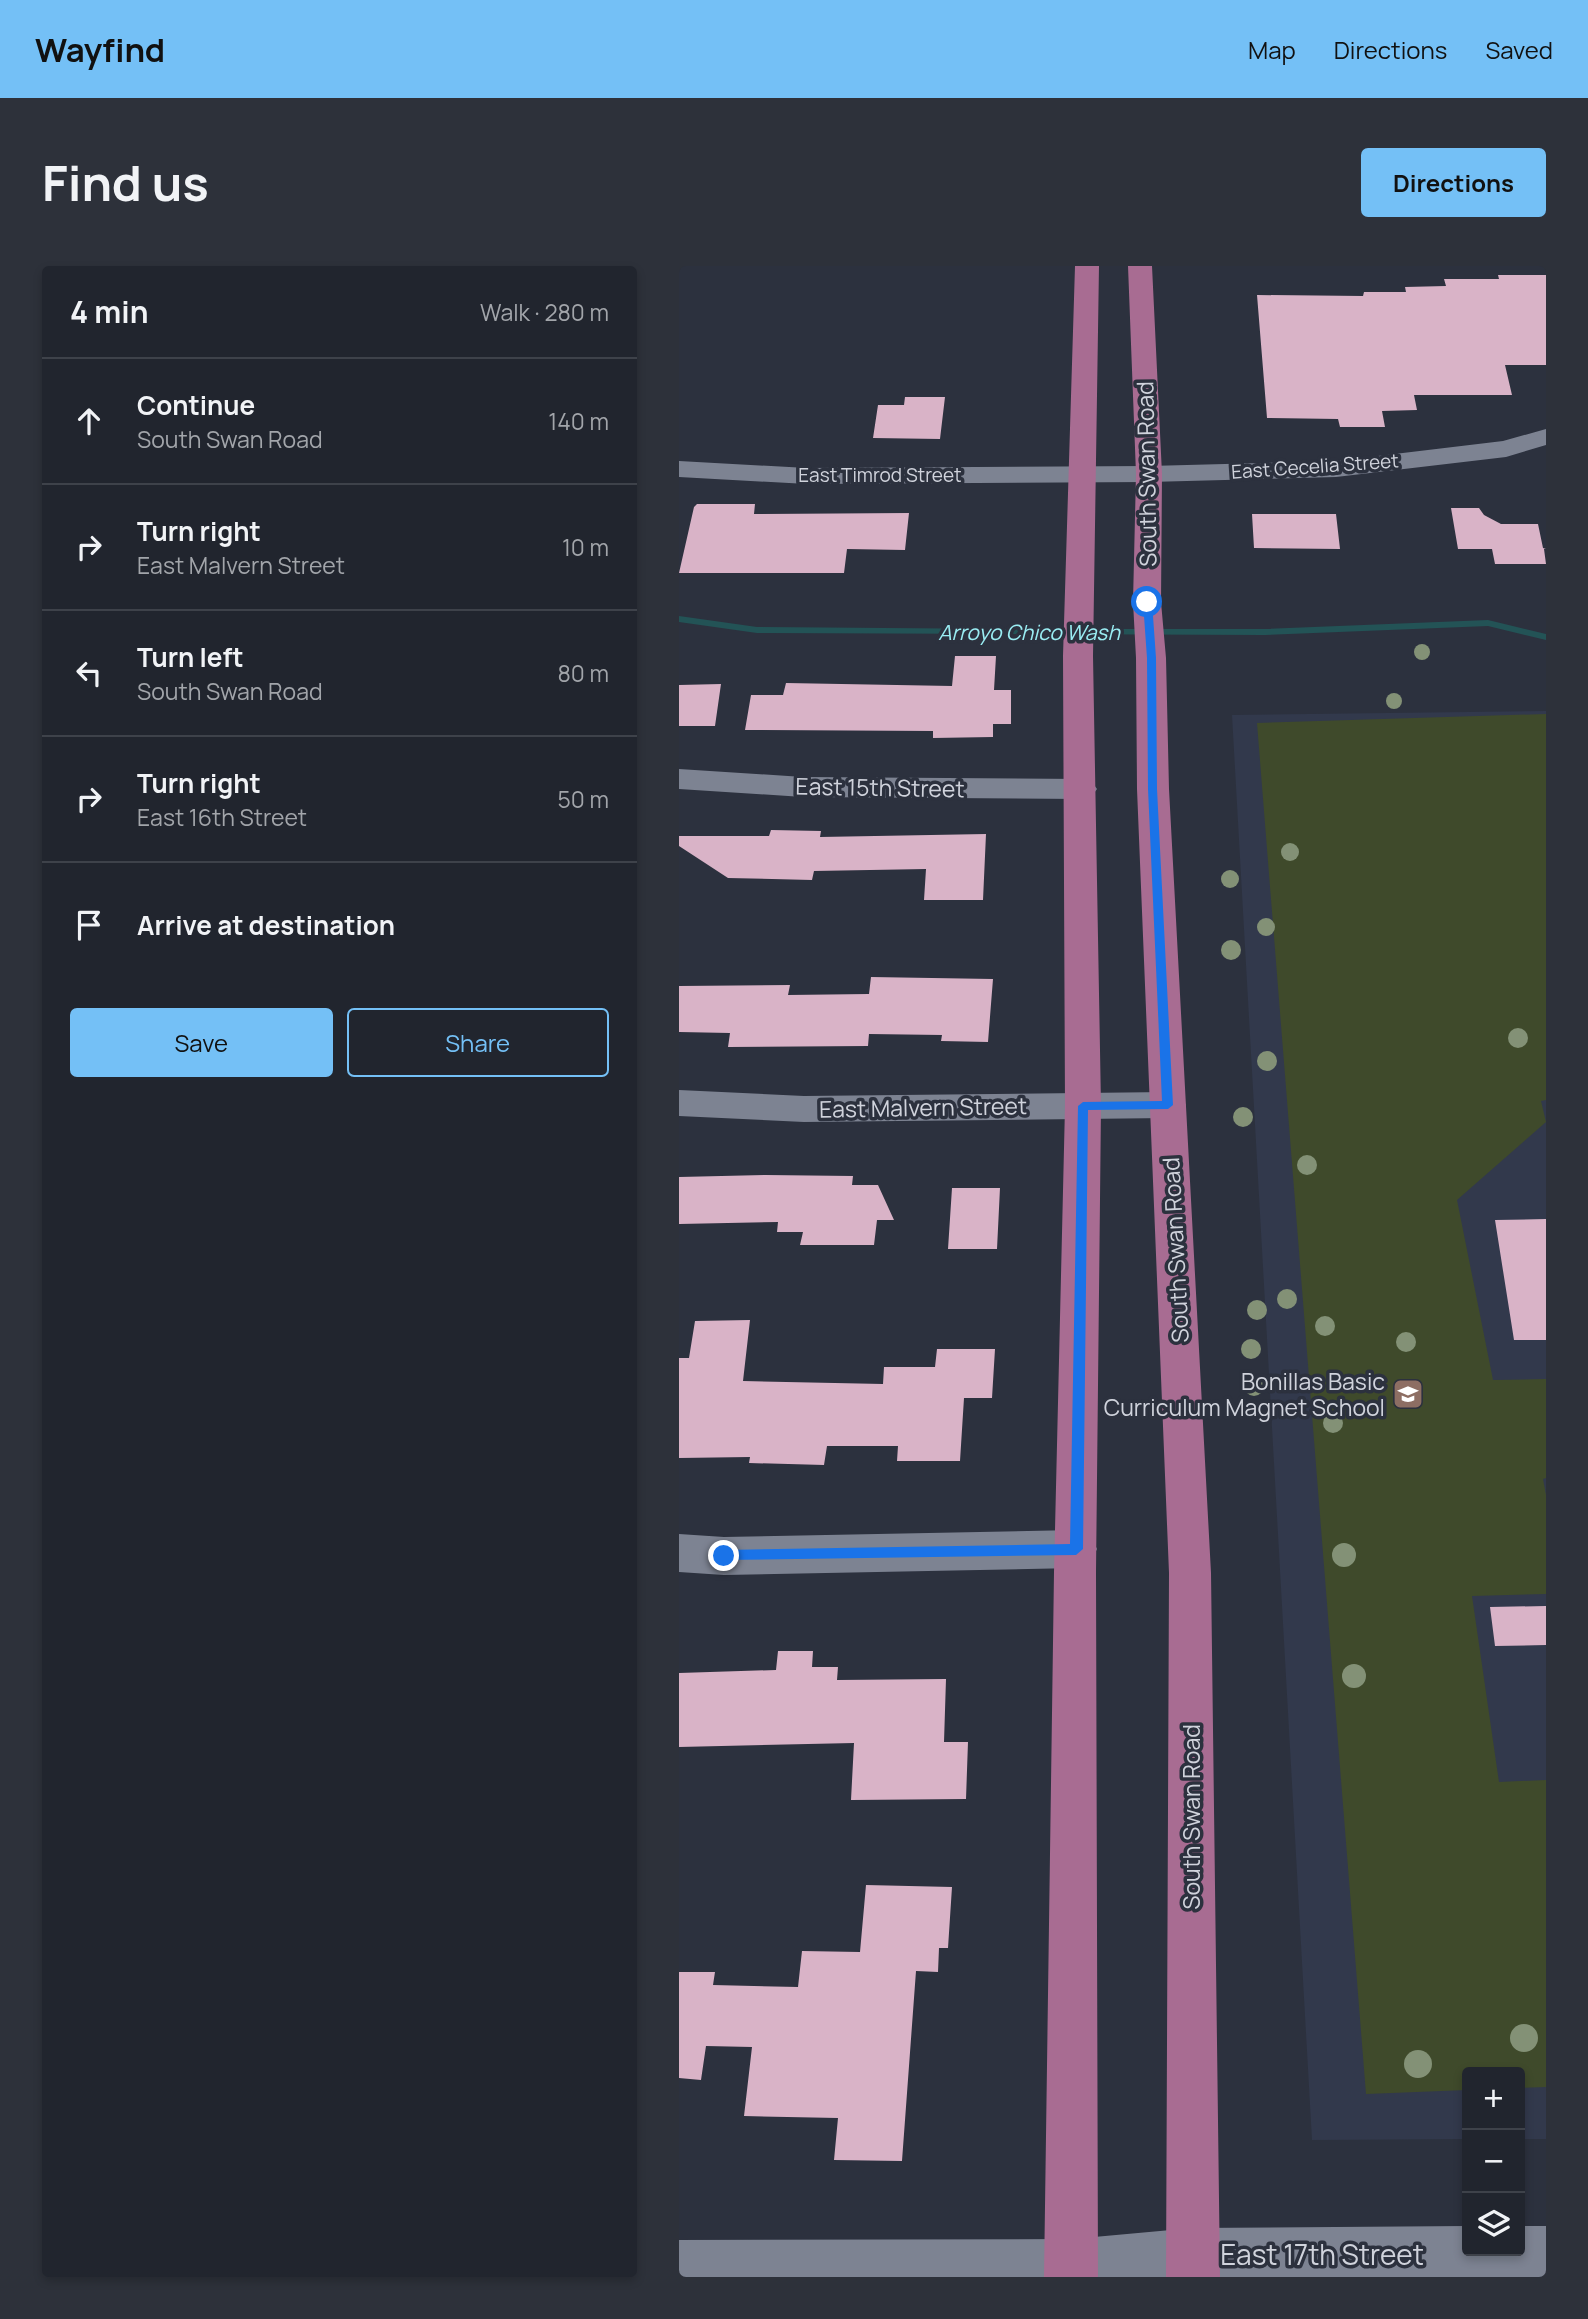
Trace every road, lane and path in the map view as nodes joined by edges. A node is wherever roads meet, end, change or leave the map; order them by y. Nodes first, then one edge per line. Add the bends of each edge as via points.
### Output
1 (1087, 266) edge
2 (1140, 266) edge
3 (1546, 437) edge
4 (1506, 449) junction
5 (1546, 466) edge
6 (679, 469) edge
7 (1081, 474) junction
8 (1149, 474) junction
9 (679, 779) edge
10 (1081, 789) junction
11 (679, 1103) edge
12 (1168, 1105) junction
13 (1083, 1106) junction
14 (1076, 1549) junction
15 (679, 1553) edge
16 (1546, 2252) edge
17 (1193, 2265) edge
18 (679, 2267) edge
19 (1071, 2272) edge

1 - 7 main road
2 - 8 main road, South Swan Road
3 - 4 street, East Cecelia Street
4 - 5 street
4 - 8 street, East Cecelia Street via 1336,469
6 - 7 street, East Timrod Street via 807,476
7 - 8 street, East Cecelia Street
7 - 10 main road
8 - 12 main road, South Swan Road via 1147,602
9 - 10 street, East 15th Street via 803,787
10 - 13 main road
11 - 13 street, East Malvern Street via 804,1109
12 - 13 street, East Malvern Street
12 - 17 main road, South Swan Road via 1190,1573
13 - 14 main road
14 - 15 street
14 - 19 main road
16 - 17 street, East 17th Street
17 - 19 street, East 17th Street
18 - 19 street, East 17th Street

